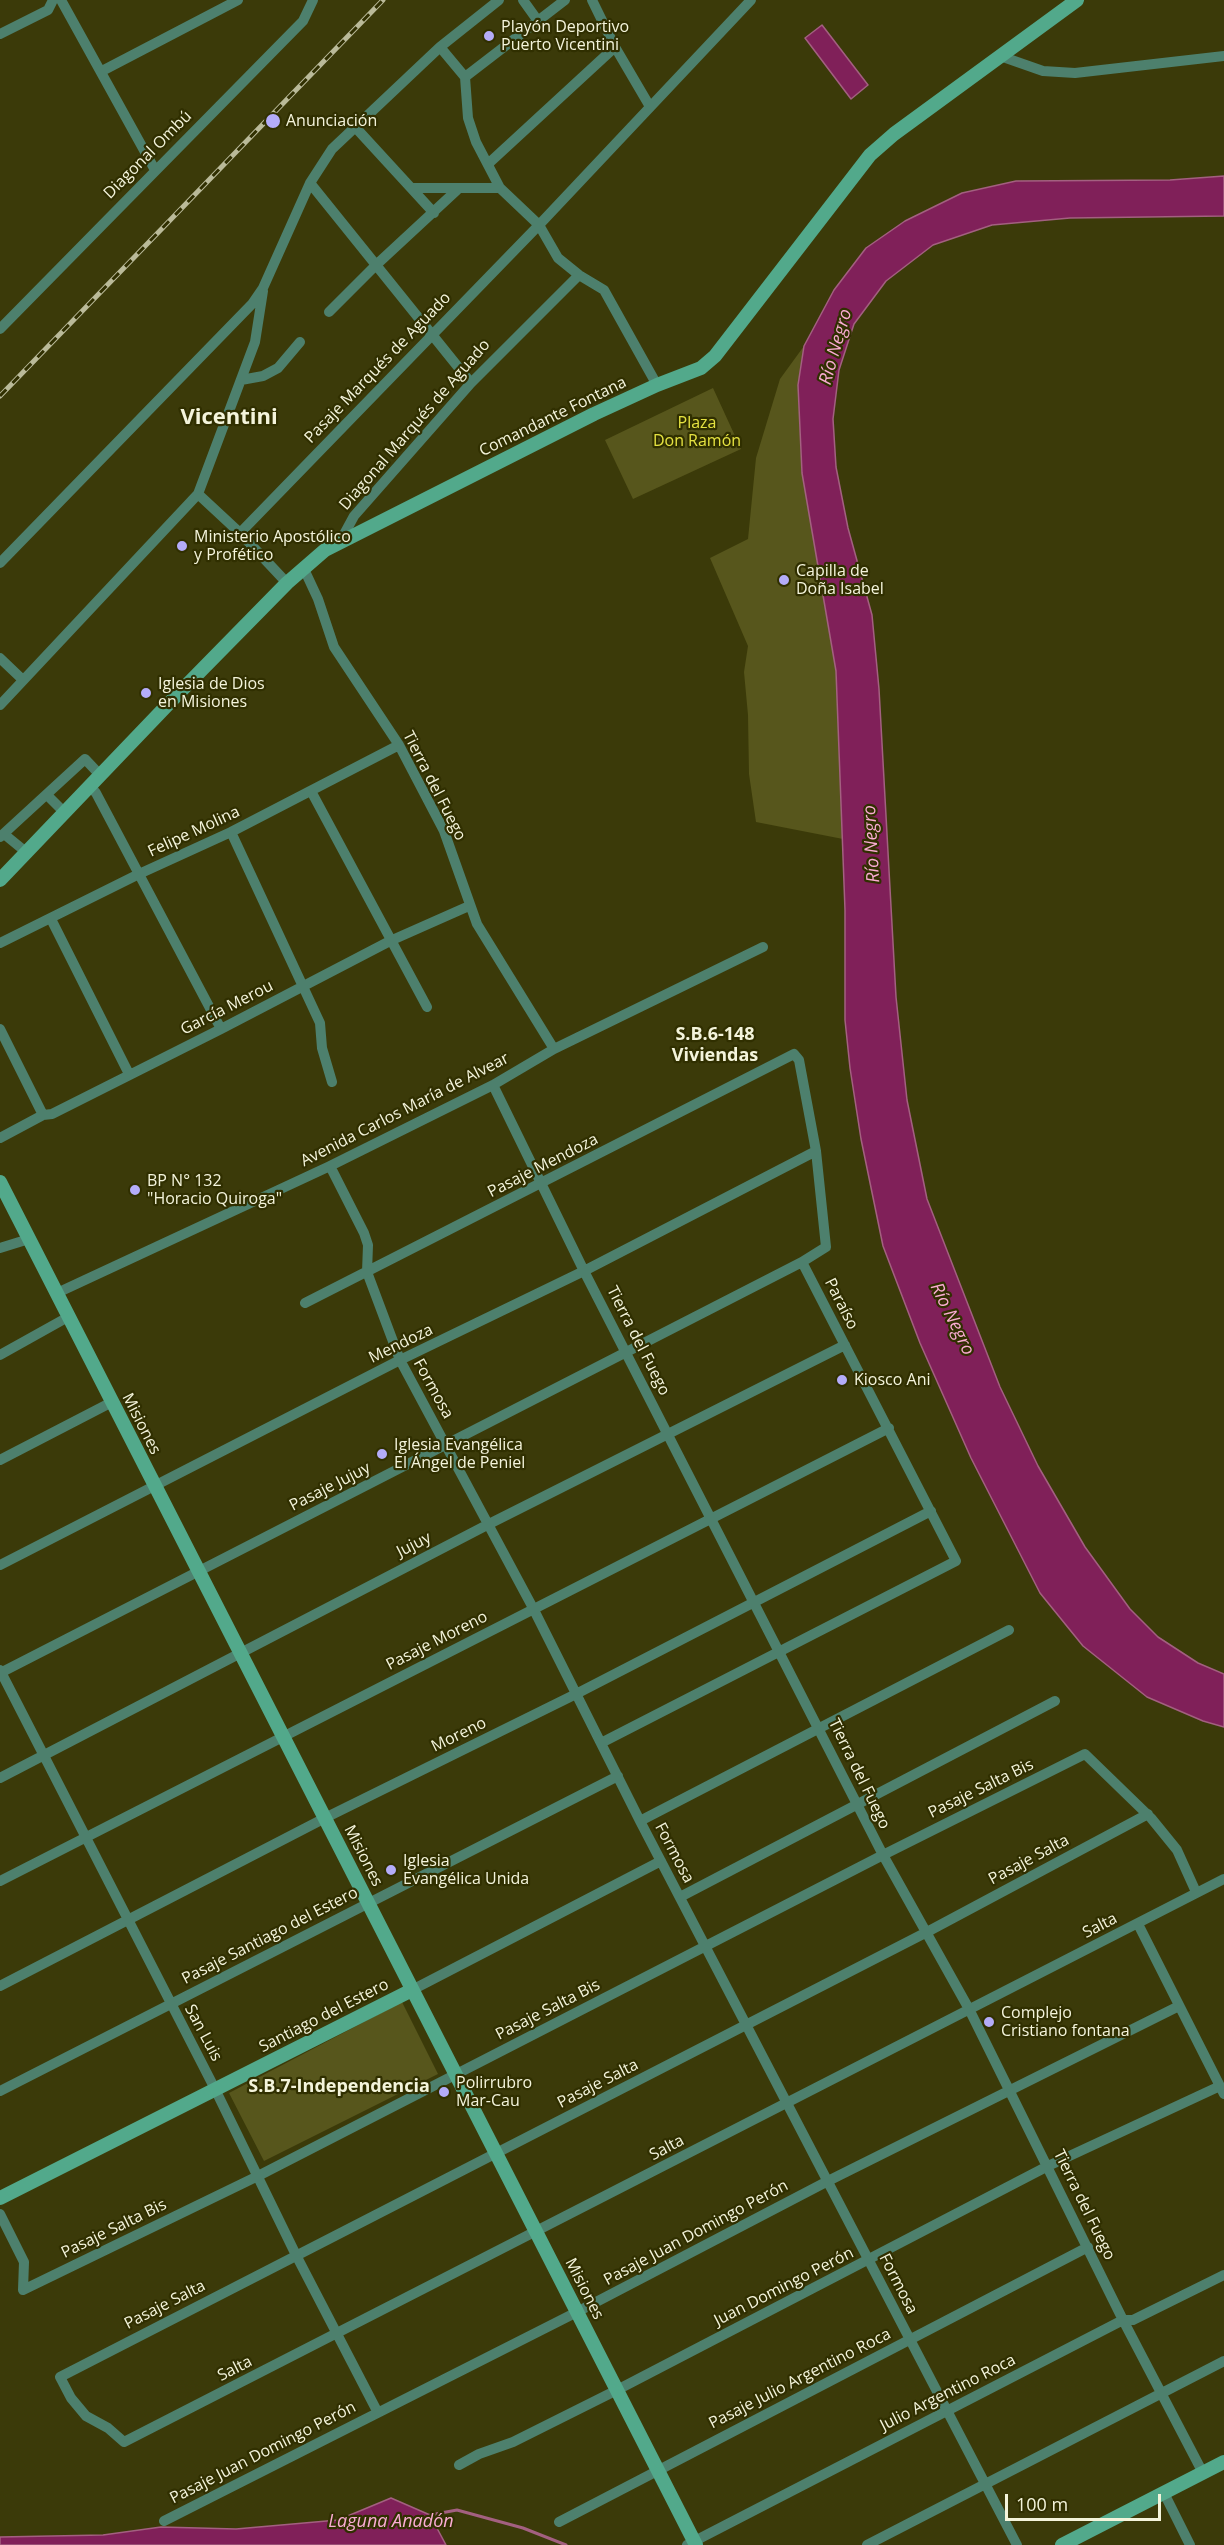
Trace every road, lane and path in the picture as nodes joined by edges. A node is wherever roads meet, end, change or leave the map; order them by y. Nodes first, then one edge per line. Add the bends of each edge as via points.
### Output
1 (53, 0) edge
2 (61, 0) edge
3 (238, 0) edge
4 (499, 0) edge
5 (523, 0) edge
6 (565, 0) edge
7 (592, 0) edge
8 (751, 0) edge
9 (1077, 0) edge
10 (310, 1) edge
11 (538, 21) junction
12 (0, 34) edge
13 (440, 47) junction
14 (615, 47) junction
15 (1224, 56) edge
16 (1002, 57) junction
17 (102, 70) junction
18 (465, 77) junction
19 (650, 105) junction
20 (356, 128) junction
21 (488, 164) junction
22 (155, 170) junction
23 (310, 183) junction
24 (411, 188) junction
25 (500, 188) junction
26 (457, 190) junction
27 (434, 213) junction
28 (539, 225) junction
29 (375, 266) junction
30 (579, 275) junction
31 (263, 288) junction
32 (329, 312) dead end
33 (0, 329) edge
34 (431, 334) junction
35 (300, 342) dead end
36 (241, 380) junction
37 (471, 383) junction
38 (657, 385) junction
39 (198, 494) junction
40 (240, 532) junction
41 (341, 540) junction
42 (0, 563) edge
43 (304, 569) junction
44 (288, 583) junction
45 (0, 658) edge
46 (23, 680) junction
47 (0, 705) edge
48 (399, 745) junction
49 (100, 776) junction
50 (91, 787) junction
51 (311, 791) junction
52 (47, 795) junction
53 (65, 813) junction
54 (231, 832) junction
55 (2, 835) edge
56 (26, 852) junction
57 (139, 874) junction
58 (0, 880) edge
59 (469, 906) junction
60 (51, 919) junction
61 (390, 940) junction
62 (0, 943) edge
63 (763, 947) dead end
64 (303, 987) junction
65 (427, 1007) dead end
66 (0, 1029) edge
67 (221, 1029) junction
68 (554, 1049) junction
69 (129, 1074) junction
70 (332, 1082) dead end
71 (494, 1085) junction
72 (43, 1115) junction
73 (0, 1138) edge
74 (816, 1151) junction
75 (330, 1166) junction
76 (0, 1182) edge
77 (543, 1183) junction
78 (29, 1239) junction
79 (0, 1248) edge
80 (802, 1262) junction
81 (584, 1271) junction
82 (367, 1272) junction
83 (57, 1293) junction
84 (305, 1303) dead end
85 (68, 1317) junction
86 (845, 1345) junction
87 (626, 1351) junction
88 (0, 1355) edge
89 (400, 1360) junction
90 (112, 1402) junction
91 (889, 1428) junction
92 (669, 1433) junction
93 (446, 1444) junction
94 (0, 1460) edge
95 (155, 1487) junction
96 (931, 1511) junction
97 (713, 1518) junction
98 (489, 1524) junction
99 (0, 1565) edge
100 (199, 1571) junction
101 (754, 1600) junction
102 (533, 1608) junction
103 (1009, 1630) dead end
104 (781, 1651) junction
105 (240, 1652) junction
106 (0, 1672) edge
107 (576, 1694) junction
108 (1055, 1701) dead end
109 (820, 1728) junction
110 (284, 1736) junction
111 (601, 1743) junction
112 (43, 1755) junction
113 (618, 1776) junction
114 (0, 1778) edge
115 (858, 1805) junction
116 (1148, 1814) junction
117 (325, 1818) junction
118 (640, 1821) junction
119 (86, 1837) junction
120 (883, 1855) junction
121 (662, 1861) junction
122 (1224, 1879) edge
123 (0, 1881) edge
124 (1196, 1892) junction
125 (680, 1897) junction
126 (369, 1903) junction
127 (127, 1920) junction
128 (1138, 1924) junction
129 (927, 1932) junction
130 (706, 1947) junction
131 (0, 1986) edge
132 (412, 1990) junction
133 (170, 2004) junction
134 (1179, 2006) junction
135 (969, 2009) junction
136 (746, 2024) junction
137 (455, 2074) junction
138 (215, 2089) junction
139 (1222, 2090) edge
140 (0, 2091) edge
141 (1009, 2091) junction
142 (787, 2102) junction
143 (496, 2153) junction
144 (1048, 2166) junction
145 (258, 2176) junction
146 (828, 2181) junction
147 (0, 2198) edge
148 (0, 2214) edge
149 (537, 2233) junction
150 (1088, 2247) junction
151 (296, 2255) junction
152 (869, 2260) junction
153 (1224, 2275) edge
154 (577, 2312) junction
155 (1123, 2320) junction
156 (337, 2334) junction
157 (910, 2339) junction
158 (1224, 2361) edge
159 (617, 2390) junction
160 (1162, 2394) junction
161 (947, 2410) junction
162 (377, 2411) junction
163 (124, 2442) joint
164 (1224, 2462) edge
165 (459, 2465) dead end
166 (657, 2469) junction
167 (1203, 2473) junction
168 (985, 2484) junction
169 (1164, 2493) junction
170 (164, 2521) dead end
171 (559, 2522) dead end
172 (692, 2544) edge
173 (867, 2545) edge
174 (1017, 2545) edge
175 (1062, 2545) edge
176 (1190, 2545) edge

1 - 12 street via 48,10
2 - 17 street
3 - 17 street
4 - 13 street
5 - 11 street
6 - 11 street
7 - 14 street
8 - 19 street
9 - 16 street, Comandante Fontana
10 - 22 street, Diagonal Ombú via 303,21
11 - 18 street
13 - 18 street
13 - 20 street
14 - 19 street
14 - 21 street
15 - 16 street via 1075,73 1043,70
16 - 38 street, Comandante Fontana via 870,155 715,356 701,368
17 - 22 street
18 - 21 street via 468,118
19 - 28 street
20 - 23 street via 332,150
20 - 24 street
21 - 25 street
22 - 33 street, Diagonal Ombú
23 - 29 street
23 - 31 street
24 - 26 street
24 - 27 street
25 - 26 street
25 - 28 street
26 - 27 street
27 - 29 street
28 - 30 street via 558,258
28 - 34 street, Pasaje Marqués de Aguado
29 - 32 street
29 - 34 street
30 - 37 street, Diagonal Marqués de Aguado
30 - 38 street via 604,290
31 - 36 street via 255,342
31 - 42 street via 240,317
34 - 37 street
34 - 40 street, Pasaje Marqués de Aguado
35 - 36 street via 278,368
36 - 39 street
37 - 41 street, Diagonal Marqués de Aguado via 354,516
38 - 41 street, Comandante Fontana
39 - 40 street
39 - 46 street
40 - 44 street
41 - 43 street, Diagonal Marqués de Aguado
43 - 44 street, Diagonal Marqués de Aguado
43 - 48 street, Tierra del Fuego via 334,647
44 - 49 street, Diagonal Marqués de Aguado
45 - 46 street
46 - 47 street
48 - 51 street, Felipe Molina
48 - 59 street, Tierra del Fuego via 444,831
49 - 50 street, Diagonal Marqués de Aguado
49 - 52 street via 85,759
50 - 53 street, Diagonal Marqués de Aguado
50 - 57 street
51 - 54 street, Felipe Molina
51 - 61 street
52 - 53 street
52 - 55 street
53 - 56 street, Diagonal Marqués de Aguado
54 - 57 street, Felipe Molina
54 - 64 street
55 - 56 street
56 - 58 street, Diagonal Marqués de Aguado
57 - 60 street, Felipe Molina
57 - 67 street
59 - 61 street, García Merou
59 - 68 street, Tierra del Fuego
60 - 62 street, Felipe Molina
60 - 69 street
61 - 64 street, García Merou
61 - 65 street
63 - 68 street, Avenida Carlos María de Alvear
64 - 67 street, García Merou
64 - 70 street via 320,1023 322,1048
66 - 72 street
67 - 69 street, García Merou
68 - 71 street, Avenida Carlos María de Alvear
69 - 72 street, García Merou
71 - 75 street, Avenida Carlos María de Alvear
71 - 77 street, Tierra del Fuego
72 - 73 street, García Merou
74 - 77 street, Pasaje Mendoza via 803,1074 794,1054
74 - 80 street via 826,1247
74 - 81 street, Mendoza
75 - 82 street, Formosa via 364,1233 368,1245
75 - 83 street, Avenida Carlos María de Alvear
76 - 78 street, Misiones
77 - 81 street, Tierra del Fuego
77 - 82 street, Pasaje Mendoza
78 - 79 street
78 - 83 street, Misiones
80 - 86 street, Paraíso
80 - 87 street, Pasaje Jujuy
81 - 87 street, Tierra del Fuego
81 - 89 street, Mendoza
82 - 84 street, Pasaje Mendoza
82 - 89 street, Formosa
83 - 85 street, Misiones
85 - 88 street
85 - 90 street, Misiones
86 - 91 street, Paraíso
86 - 92 street, Jujuy
87 - 92 street, Tierra del Fuego
87 - 93 street, Pasaje Jujuy
89 - 93 street, Formosa
89 - 95 street, Mendoza
90 - 94 street
90 - 95 street, Misiones
91 - 96 street, Paraíso
91 - 97 street, Pasaje Moreno
92 - 97 street, Tierra del Fuego
92 - 98 street, Jujuy
93 - 98 street, Formosa
93 - 100 street, Pasaje Jujuy
95 - 99 street, Mendoza
95 - 100 street, Misiones
96 - 101 street, Moreno
96 - 104 street, Paraíso via 956,1561
97 - 101 street, Tierra del Fuego
97 - 102 street, Pasaje Moreno
98 - 102 street, Formosa
98 - 105 street, Jujuy
100 - 105 street, Misiones
100 - 106 street, Pasaje Jujuy
101 - 104 street, Tierra del Fuego
101 - 107 street, Moreno
102 - 107 street, Formosa
102 - 110 street, Pasaje Moreno
103 - 109 street
104 - 109 street, Tierra del Fuego
104 - 111 street
105 - 110 street, Misiones
105 - 112 street, Jujuy
106 - 112 street, San Luis
107 - 111 street, Formosa
107 - 117 street, Moreno
108 - 115 street
109 - 115 street, Tierra del Fuego
109 - 118 street
110 - 117 street, Misiones
110 - 119 street, Pasaje Moreno
111 - 113 street, Formosa
112 - 114 street, Jujuy
112 - 119 street, San Luis
113 - 118 street, Formosa
113 - 126 street, Pasaje Santiago del Estero
115 - 120 street, Tierra del Fuego
115 - 125 street
116 - 120 street, Pasaje Salta Bis via 1085,1754
116 - 124 street via 1177,1851
116 - 129 street, Pasaje Salta
117 - 126 street, Misiones
117 - 127 street, Moreno
118 - 121 street, Formosa
119 - 123 street, Pasaje Moreno
119 - 127 street, San Luis
120 - 129 street, Tierra del Fuego
120 - 130 street, Pasaje Salta Bis
121 - 125 street, Formosa
121 - 132 street, Santiago del Estero
122 - 124 street, Salta
124 - 128 street, Salta
125 - 130 street, Formosa
126 - 132 street, Misiones
126 - 133 street, Pasaje Santiago del Estero
127 - 131 street, Moreno
127 - 133 street, San Luis
128 - 134 street
128 - 135 street, Salta
129 - 135 street, Tierra del Fuego
129 - 136 street, Pasaje Salta
130 - 136 street, Formosa
130 - 137 street, Pasaje Salta Bis
132 - 137 street, Misiones
132 - 138 street, Santiago del Estero
133 - 138 street, San Luis
133 - 140 street, Pasaje Santiago del Estero
134 - 139 street
134 - 141 street, Pasaje Juan Domingo Perón
135 - 141 street, Tierra del Fuego
135 - 142 street, Salta
136 - 142 street, Formosa
136 - 143 street, Pasaje Salta
137 - 143 street, Misiones
137 - 145 street, Pasaje Salta Bis
138 - 145 street, San Luis
138 - 147 street, Santiago del Estero
139 - 144 street, Juan Domingo Perón
141 - 144 street, Tierra del Fuego
141 - 146 street, Pasaje Juan Domingo Perón
142 - 146 street, Formosa
142 - 149 street, Salta
143 - 149 street, Misiones
143 - 151 street, Pasaje Salta
144 - 150 street, Tierra del Fuego
144 - 152 street, Juan Domingo Perón
145 - 148 street, Pasaje Salta Bis via 23,2290 24,2262
145 - 151 street, San Luis
146 - 152 street, Formosa
146 - 154 street, Pasaje Juan Domingo Perón
149 - 154 street, Misiones
149 - 156 street, Salta
150 - 155 street, Tierra del Fuego
150 - 157 street, Pasaje Julio Argentino Roca
151 - 156 street, San Luis
151 - 163 street, Pasaje Salta via 60,2377 86,2416
152 - 157 street, Formosa
152 - 159 street, Juan Domingo Perón
153 - 155 street, Julio Argentino Roca via 1133,2320
154 - 159 street, Misiones
154 - 162 street, Pasaje Juan Domingo Perón
155 - 160 street, Tierra del Fuego
155 - 161 street, Julio Argentino Roca
156 - 162 street, San Luis
156 - 163 street, Salta
157 - 161 street, Formosa
157 - 166 street, Pasaje Julio Argentino Roca
158 - 160 street
159 - 165 street, Juan Domingo Perón
159 - 166 street, Misiones
160 - 167 street, Tierra del Fuego
160 - 168 street
161 - 168 street, Formosa
161 - 172 street, Julio Argentino Roca
162 - 170 street, Pasaje Juan Domingo Perón
164 - 167 street
166 - 171 street, Pasaje Julio Argentino Roca
166 - 172 street, Misiones
167 - 169 street
168 - 173 street
168 - 174 street, Formosa
169 - 175 street
169 - 176 street

